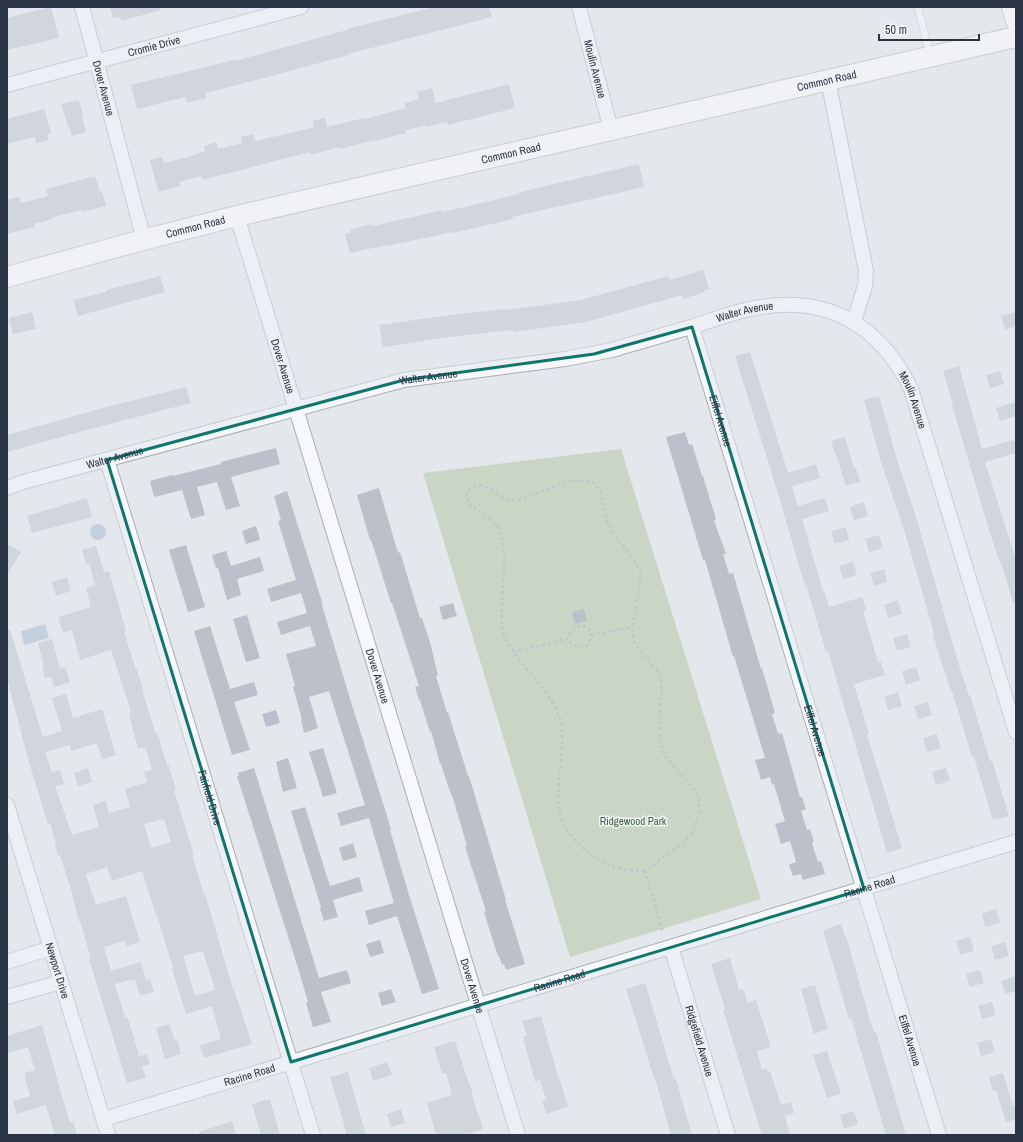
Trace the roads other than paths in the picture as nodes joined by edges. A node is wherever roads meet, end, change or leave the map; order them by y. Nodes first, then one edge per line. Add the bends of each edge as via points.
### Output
1 (82, 7) edge
2 (301, 7) edge
3 (579, 7) edge
4 (918, 7) edge
5 (1012, 7) edge
6 (1016, 21) edge
7 (1016, 37) edge
8 (930, 56) junction
9 (96, 61) junction
10 (828, 80) junction
11 (7, 85) edge
12 (611, 130) junction
13 (237, 216) junction
14 (144, 240) junction
15 (7, 277) edge
16 (854, 321) junction
17 (692, 327) junction
18 (297, 408) junction
19 (107, 460) junction
20 (7, 488) edge
21 (1016, 732) edge
22 (7, 805) edge
23 (1016, 842) edge
24 (864, 889) junction
25 (671, 947) junction
26 (51, 948) junction
27 (7, 962) edge
28 (61, 982) junction
29 (7, 997) edge
30 (478, 1005) junction
31 (291, 1062) junction
32 (104, 1119) junction
33 (108, 1135) edge
34 (313, 1135) edge
35 (518, 1135) edge
36 (728, 1135) edge
37 (939, 1135) edge

1 - 9 street, Dover Avenue
2 - 9 street, Cromie Drive
3 - 12 street, Moulin Avenue
4 - 8 lane
5 - 6 street
7 - 8 street, Common Road
8 - 10 street, Common Road
9 - 11 street, Cromie Drive
9 - 14 street, Dover Avenue
10 - 12 street, Common Road
10 - 16 street via 866,271 865,286
12 - 13 street, Common Road
13 - 14 street, Common Road
13 - 18 street, Dover Avenue
14 - 15 street, Common Road
16 - 17 street, Walter Avenue via 824,310 788,304 759,307
16 - 21 street, Moulin Avenue via 890,353 911,389
17 - 18 street, Walter Avenue via 594,354 404,380
17 - 24 street, Eiffel Avenue
18 - 19 street, Walter Avenue
18 - 30 street, Dover Avenue
19 - 20 street, Walter Avenue
19 - 31 street, Fairfield Drive
22 - 26 street, Newport Drive
23 - 24 street, Racine Road
24 - 25 street, Racine Road
24 - 37 street, Eiffel Avenue
25 - 30 street, Racine Road
25 - 36 street, Ridgefield Avenue
26 - 27 street
26 - 28 street, Newport Drive
28 - 29 street
28 - 32 street, Newport Drive
30 - 31 street, Racine Road
30 - 35 street, Dover Avenue
31 - 32 street, Racine Road
31 - 34 street, Fairfield Drive
32 - 33 street, Newport Drive

